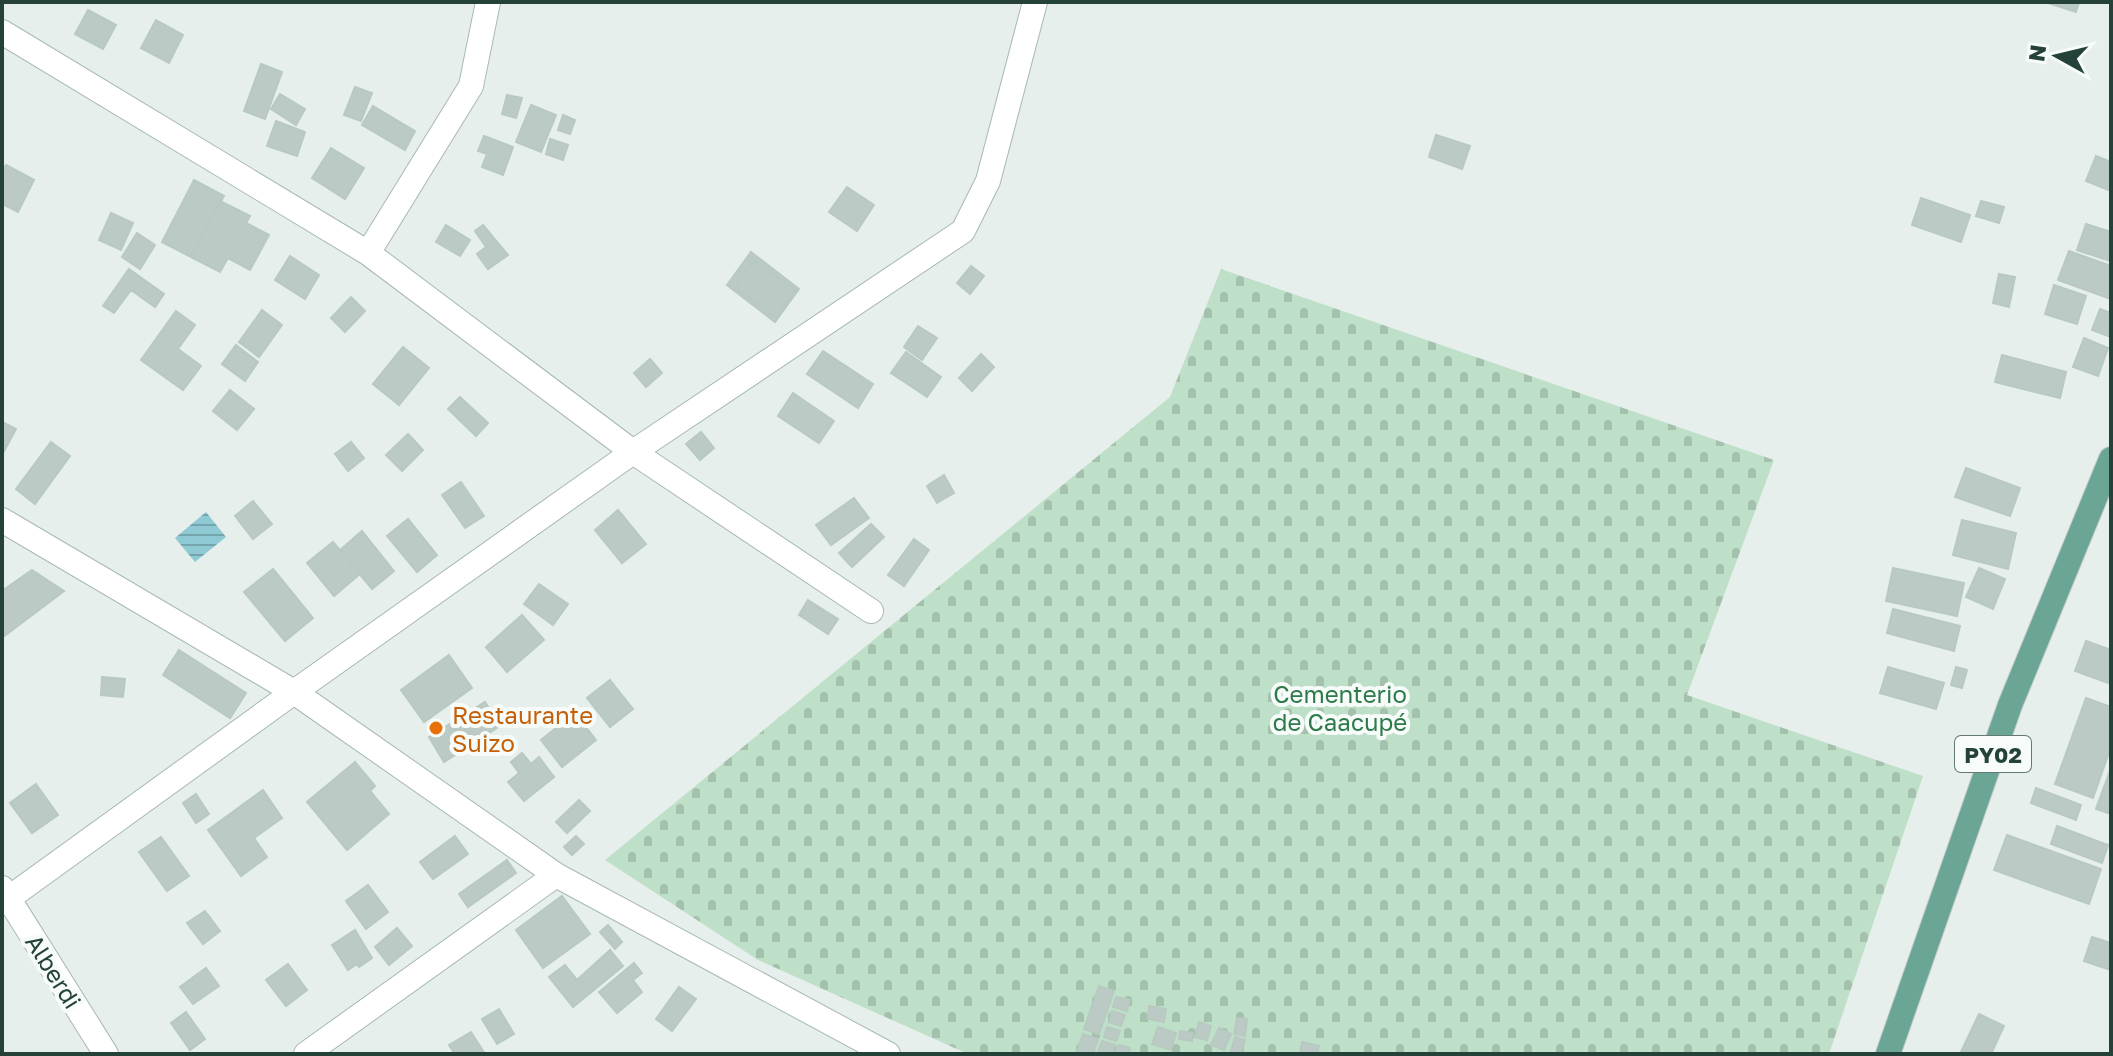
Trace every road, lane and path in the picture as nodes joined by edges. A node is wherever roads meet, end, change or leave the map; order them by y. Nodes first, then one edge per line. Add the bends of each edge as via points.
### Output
1 (488, 2) edge
2 (1035, 2) edge
3 (5, 42) edge
4 (368, 253) junction
5 (633, 452) junction
6 (2111, 459) edge
7 (2, 520) edge
8 (871, 611) dead end
9 (294, 692) junction
10 (556, 875) junction
11 (4, 897) edge
12 (106, 1054) edge
13 (306, 1054) edge
14 (888, 1054) edge
15 (1888, 1054) edge

1 - 4 street via 471,86
2 - 5 street via 988,181 963,231
3 - 4 street
4 - 5 street
5 - 8 street
5 - 9 street
6 - 15 main road, PY02 via 2010,705
7 - 9 street
9 - 10 street
9 - 11 street
10 - 13 street
10 - 14 street
11 - 12 street, Alberdi

